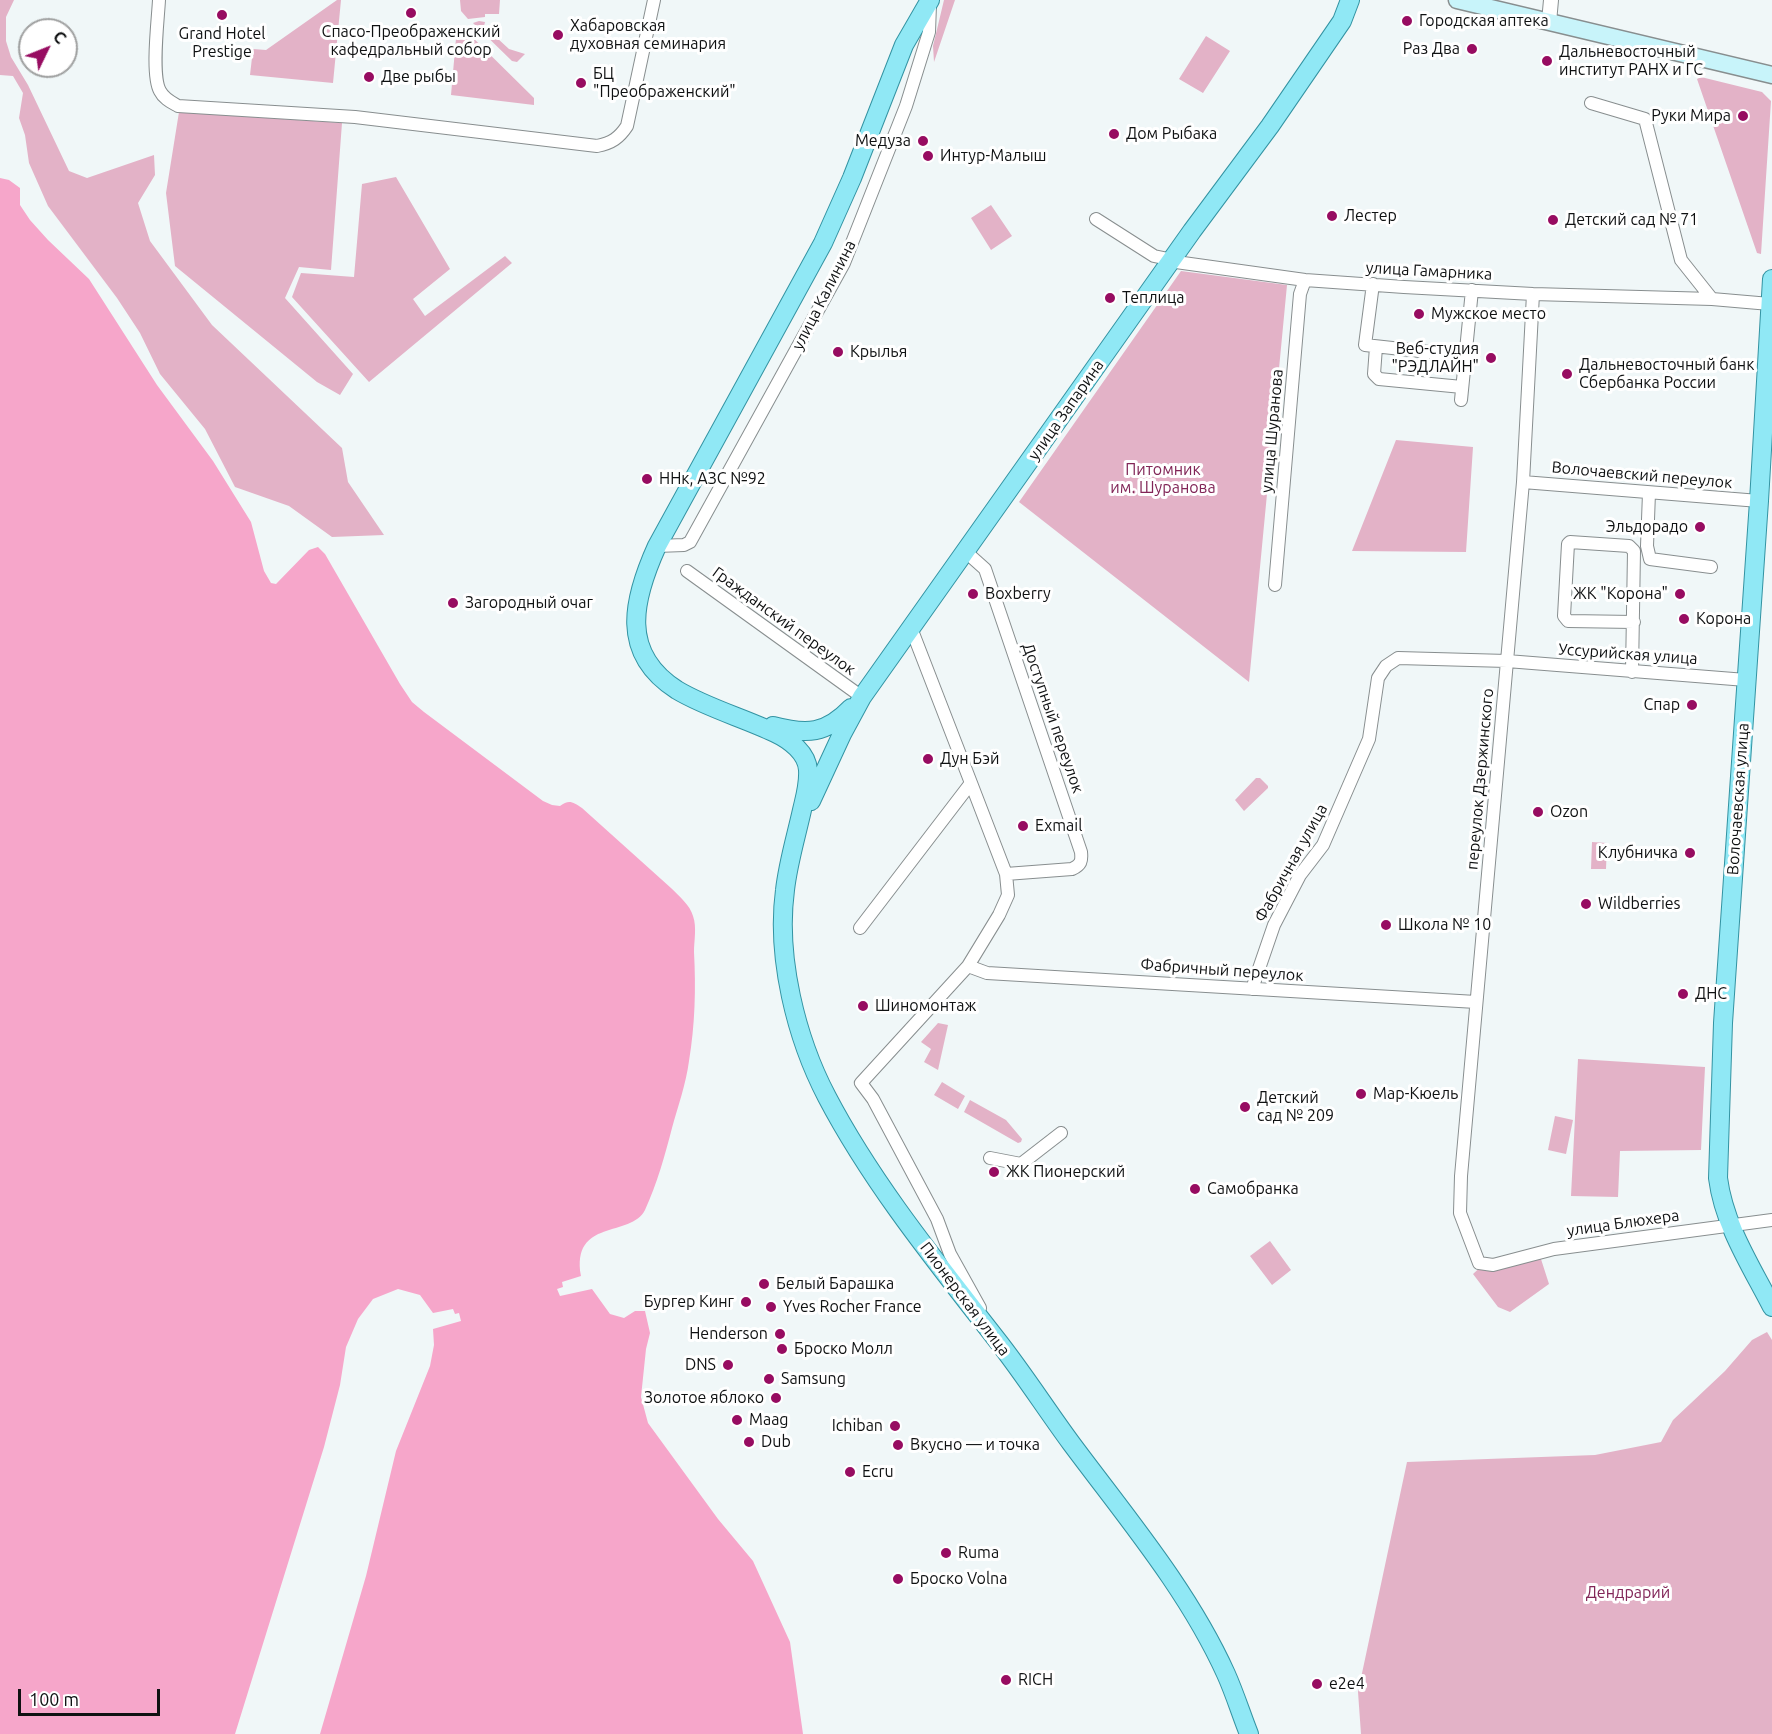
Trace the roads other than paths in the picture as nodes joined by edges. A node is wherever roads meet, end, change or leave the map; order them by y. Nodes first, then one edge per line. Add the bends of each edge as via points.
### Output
1 (159, 0) edge
2 (654, 0) edge
3 (930, 0) edge
4 (1350, 0) edge
5 (1456, 0) edge
6 (1551, 0) edge
7 (1549, 22) junction
8 (1772, 75) edge
9 (1591, 103) dead end
10 (1096, 219) dead end
11 (1173, 260) junction
12 (1772, 279) edge
13 (1305, 280) junction
14 (1373, 284) junction
15 (1472, 290) junction
16 (1533, 294) junction
17 (1712, 299) junction
18 (1771, 304) edge
19 (1376, 347) junction
20 (1465, 356) junction
21 (1462, 387) junction
22 (1461, 400) dead end
23 (1523, 482) junction
24 (1649, 493) junction
25 (1759, 501) junction
26 (657, 546) junction
27 (966, 552) junction
28 (1710, 567) dead end
29 (687, 571) dead end
30 (1275, 585) dead end
31 (1634, 622) junction
32 (911, 628) junction
33 (1507, 661) junction
34 (1632, 672) junction
35 (1746, 680) junction
36 (862, 697) junction
37 (737, 716) junction
38 (971, 783) junction
39 (798, 830) junction
40 (1006, 874) junction
41 (860, 928) dead end
42 (968, 966) junction
43 (1252, 989) junction
44 (1476, 1002) junction
45 (1062, 1133) dead end
46 (990, 1158) dead end
47 (1772, 1220) edge
48 (1730, 1224) junction
49 (1479, 1263) joint
50 (1772, 1307) edge
51 (1000, 1343) junction
52 (1249, 1734) edge

1 - 2 street via 156,76 160,92 167,101 178,105 355,117 597,146 613,142 627,126
3 - 26 main road, улица Калинина via 904,45 823,243
3 - 26 street, улица Калинина via 929,32 906,106 844,262 690,542
4 - 11 main road, улица Запарина via 1336,31
5 - 7 main road
6 - 7 street
7 - 8 main road
9 - 17 street via 1645,119 1681,260
10 - 11 street, улица Гамарника via 1154,256
11 - 13 street, улица Гамарника
11 - 27 main road, улица Запарина
12 - 18 main road, Волочаевская улица
13 - 14 street, улица Гамарника
13 - 30 street, улица Шуранова via 1300,294
14 - 15 street, улица Гамарника
14 - 19 street via 1365,345
15 - 16 street, улица Гамарника
15 - 20 street
16 - 17 street, улица Гамарника
16 - 23 street, переулок Дзержинского
17 - 18 street, улица Гамарника
18 - 25 main road, Волочаевская улица
19 - 20 street
19 - 21 street via 1374,374 1378,379
20 - 21 street
21 - 22 street
23 - 24 street, Волочаевский переулок
23 - 33 street, переулок Дзержинского
24 - 25 street, Волочаевский переулок
24 - 28 street via 1650,559
25 - 35 main road, Волочаевская улица
26 - 37 main road, улица Калинина via 639,593 635,630 641,649 654,668 677,689
27 - 32 main road, улица Запарина
27 - 40 street, Доступный переулок via 985,569 1082,860 1072,869
29 - 36 street, Гражданский переулок
31 - 31 street via 1632,548 1570,542 1565,619
31 - 34 street
32 - 36 main road, улица Запарина
32 - 38 street
33 - 34 street, Уссурийская улица
33 - 43 street, Фабричная улица via 1398,658 1386,666 1378,678 1369,739 1323,845 1300,875 1274,925
33 - 44 street, переулок Дзержинского
34 - 35 street, Уссурийская улица
35 - 48 main road, Волочаевская улица via 1723,1023 1718,1178
36 - 37 main road via 832,724 818,730 801,732
36 - 39 main road, улица Запарина
37 - 39 main road via 786,738 800,751 808,767
38 - 40 street
38 - 41 street
39 - 51 main road, Пионерская улица via 784,891 783,929 787,970 806,1050 847,1134 938,1265
40 - 42 street via 1008,895
42 - 43 street, Фабричный переулок via 987,972
42 - 51 street via 861,1083 884,1119 937,1219 950,1254
43 - 44 street, Фабричный переулок
44 - 49 street, переулок Дзержинского via 1460,1213
45 - 46 street via 1021,1164
47 - 48 street, улица Блюхера
48 - 49 street, улица Блюхера via 1554,1249 1493,1264
48 - 50 main road, Волочаевская улица
51 - 52 main road, Пионерская улица via 1179,1593 1224,1668

